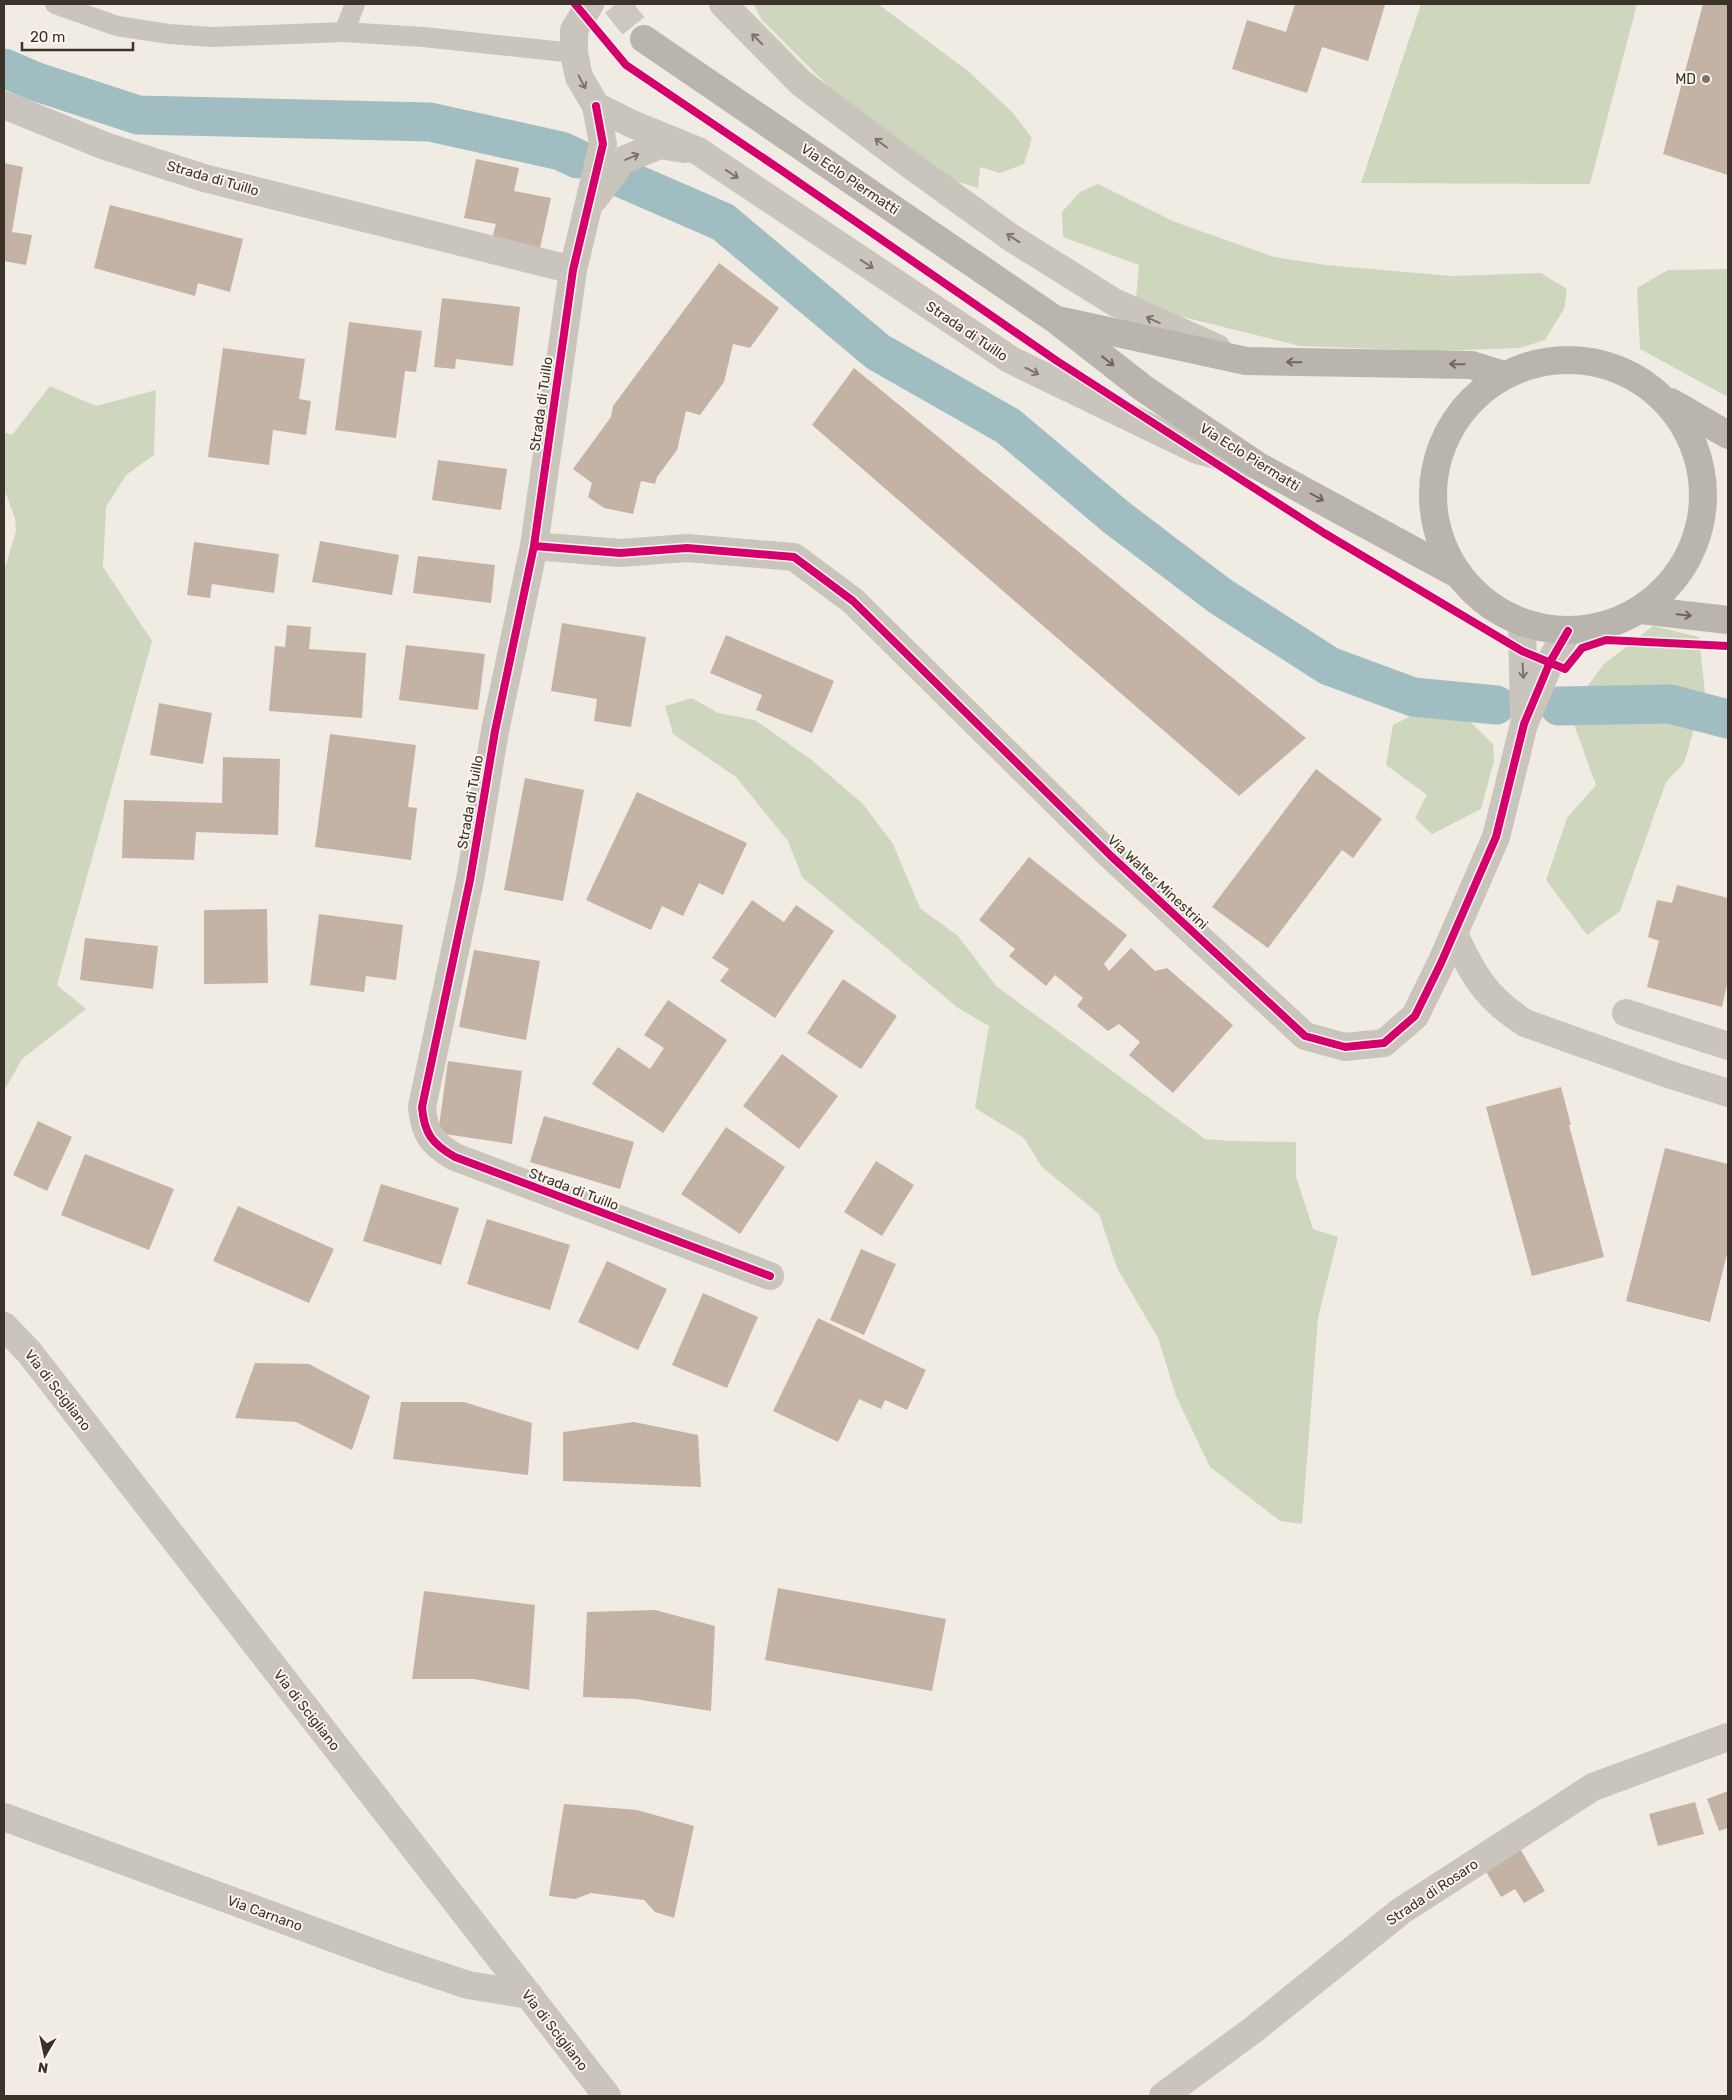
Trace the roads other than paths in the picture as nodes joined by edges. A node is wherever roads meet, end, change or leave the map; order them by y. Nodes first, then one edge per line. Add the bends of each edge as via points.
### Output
1 (55, 4) edge
2 (355, 4) edge
3 (590, 4) edge
4 (723, 4) edge
5 (344, 32) junction
6 (644, 39) tunnel mouth
7 (574, 53) junction
8 (4, 105) edge
9 (596, 106) junction
10 (698, 151) junction
11 (588, 206) junction
12 (573, 270) junction
13 (1056, 320) junction
14 (1246, 361) junction
15 (1504, 375) junction
16 (1658, 394) junction
17 (1728, 436) edge
18 (1260, 467) junction
19 (534, 546) junction
20 (1457, 574) junction
21 (1641, 610) junction
22 (1728, 620) edge
23 (1522, 623) junction
24 (1568, 631) junction
25 (1524, 724) junction
26 (1454, 934) junction
27 (1626, 1013) dead end
28 (1728, 1046) edge
29 (1728, 1093) edge
30 (770, 1276) dead end
31 (4, 1326) edge
32 (1728, 1737) edge
33 (4, 1817) edge
34 (529, 1996) junction
35 (607, 2096) edge
36 (1163, 2096) edge

1 - 5 lane via 117,26 169,34
2 - 5 lane
3 - 7 street, Strada di Tuillo via 574,30
14 -> 4 street via 1114,302 1010,237 801,83
5 - 7 lane
6 - 13 main road, Via Eclo Piermatti
7 -> 9 street, Strada di Tuillo via 578,77
8 - 12 street, Strada di Tuillo via 105,146 204,178
9 - 10 street, Strada di Tuillo
9 - 11 street, Strada di Tuillo via 603,144
11 -> 10 street, Strada di Tuillo via 624,160 660,145
10 -> 18 street, Strada di Tuillo via 1011,360 1197,450
11 - 12 street, Strada di Tuillo
12 - 19 street, Strada di Tuillo
13 - 14 main road, Via Eclo Piermatti
13 -> 18 main road, Via Eclo Piermatti via 1143,388
15 -> 14 main road, Via Eclo Piermatti via 1471,365
15 - 16 main road, Via Eclo Piermatti via 1548,361 1576,360 1604,364 1632,376
15 - 20 main road, Via Eclo Piermatti via 1468,403 1442,442 1432,487 1437,532
16 - 17 main road, Via Eclo Piermatti
16 - 21 main road, Via Eclo Piermatti via 1684,425 1700,464 1703,506 1694,547 1677,576
18 -> 20 main road, Via Eclo Piermatti
19 - 26 street, Via Walter Minestrini via 620,553 687,548 794,557 853,601 1111,856 1305,1036 1345,1048 1384,1042 1415,1016
19 - 30 street, Strada di Tuillo via 495,731 470,880 422,1108 423,1123 430,1138 454,1157
20 - 23 main road, Via Eclo Piermatti via 1497,611
21 -> 22 main road, Via Eclo Piermatti
21 - 24 main road, Via Eclo Piermatti via 1606,625
23 - 24 main road, Via Eclo Piermatti
23 -> 25 street, Via Walter Minestrini
24 - 25 street, Via Walter Minestrini via 1550,662
25 - 26 street, Via Walter Minestrini via 1496,836
26 - 29 street via 1483,989 1506,1011 1526,1023
27 - 28 street
31 - 34 street, Via di Scigliano via 35,1360
32 - 36 street, Strada di Rosaro via 1584,1792 1401,1910 1253,2030
33 - 34 street, Via Carnano via 390,1958 468,1984
34 - 35 street, Via di Scigliano

